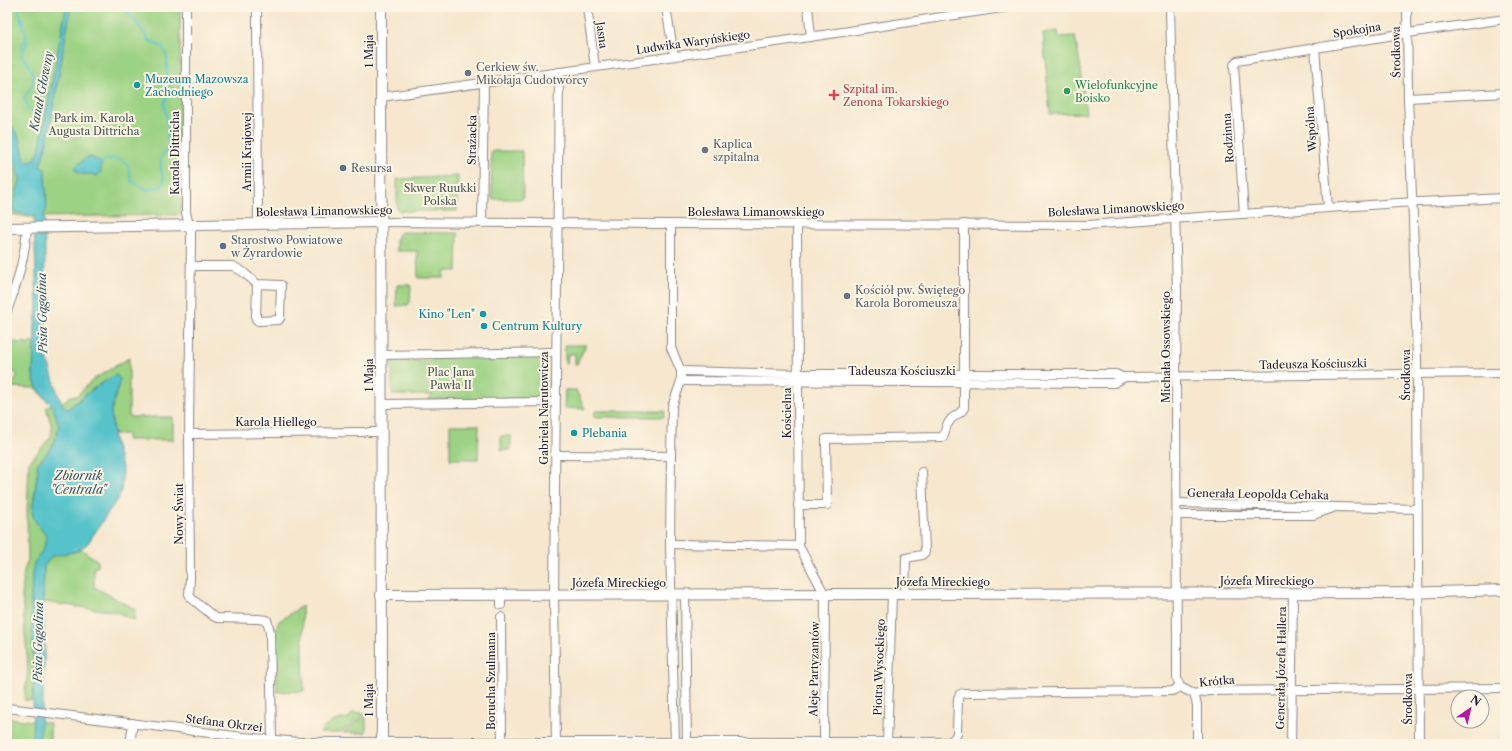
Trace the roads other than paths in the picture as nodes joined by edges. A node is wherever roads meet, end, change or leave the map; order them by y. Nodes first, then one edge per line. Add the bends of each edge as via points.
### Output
1 (186, 7) edge
2 (258, 7) edge
3 (382, 7) edge
4 (587, 7) edge
5 (666, 7) edge
6 (808, 7) edge
7 (1008, 7) edge
8 (1170, 7) edge
9 (1407, 7) edge
10 (1505, 19) edge
11 (1406, 33) junction
12 (811, 37) junction
13 (1315, 48) junction
14 (674, 56) junction
15 (1237, 61) joint
16 (595, 67) junction
17 (559, 72) junction
18 (484, 83) junction
19 (1505, 93) edge
20 (381, 97) junction
21 (1408, 98) junction
22 (1505, 198) edge
23 (1412, 202) junction
24 (1328, 208) junction
25 (1244, 214) junction
26 (1176, 218) junction
27 (381, 222) junction
28 (482, 222) junction
29 (557, 223) junction
30 (258, 224) junction
31 (671, 224) junction
32 (797, 224) junction
33 (964, 224) junction
34 (190, 226) junction
35 (7, 228) edge
36 (29, 228) junction
37 (191, 266) junction
38 (257, 284) junction
39 (7, 312) edge
40 (556, 352) junction
41 (381, 355) junction
42 (681, 371) junction
43 (1505, 373) edge
44 (1417, 374) junction
45 (1176, 376) junction
46 (798, 378) junction
47 (963, 378) junction
48 (681, 381) junction
49 (555, 402) junction
50 (381, 404) junction
51 (381, 432) junction
52 (189, 434) junction
53 (555, 455) junction
54 (671, 456) junction
55 (922, 472) dead end
56 (1177, 503) junction
57 (798, 505) junction
58 (1339, 506) junction
59 (1417, 509) junction
60 (1177, 515) junction
61 (670, 544) junction
62 (799, 546) junction
63 (1505, 590) edge
64 (1418, 592) junction
65 (1178, 593) junction
66 (1292, 593) junction
67 (672, 594) junction
68 (685, 594) junction
69 (892, 594) junction
70 (905, 594) junction
71 (381, 595) junction
72 (554, 595) junction
73 (825, 595) junction
74 (501, 617) dead end
75 (1180, 687) junction
76 (1505, 688) edge
77 (1291, 689) junction
78 (1419, 689) junction
79 (1194, 694) junction
80 (7, 708) edge
81 (133, 723) junction
82 (272, 740) junction
83 (382, 743) edge
84 (502, 743) edge
85 (556, 743) edge
86 (675, 743) edge
87 (687, 743) edge
88 (888, 743) edge
89 (130, 744) edge
90 (824, 744) edge
91 (1197, 744) edge
92 (1291, 744) edge
93 (1419, 744) edge

1 - 34 street, Karola Dittricha via 186,212
2 - 30 street, Armii Krajowej
3 - 20 street, 1 Maja
4 - 16 street, Jasna
5 - 14 street
6 - 12 street
7 - 12 street, Ludwika Waryńskiego
8 - 26 street, Michała Ossowskiego
9 - 11 street, Środkowa
10 - 11 street, Spokojna
11 - 13 street, Spokojna
11 - 21 street, Środkowa
12 - 14 street, Ludwika Waryńskiego
13 - 15 street, Spokojna
13 - 24 street, Wspólna
14 - 16 street, Ludwika Waryńskiego
15 - 25 street, Rodzinna via 1234,65
16 - 17 street, Ludwika Waryńskiego
17 - 18 street, Ludwika Waryńskiego
17 - 29 street, Gabriela Narutowicza
18 - 20 street, Ludwika Waryńskiego
18 - 28 street, Strażacka
19 - 21 street
20 - 27 street, 1 Maja
21 - 23 street, Środkowa
22 - 23 street, Bolesława Limanowskiego
23 - 24 street, Bolesława Limanowskiego
23 - 44 street, Środkowa
24 - 25 street, Bolesława Limanowskiego
25 - 26 street, Bolesława Limanowskiego
26 - 33 street, Bolesława Limanowskiego via 1085,225
26 - 45 street, Michała Ossowskiego
27 - 28 street, Bolesława Limanowskiego
27 - 30 street, Bolesława Limanowskiego
27 - 41 street, 1 Maja
28 - 29 street, Bolesława Limanowskiego
29 - 31 street, Bolesława Limanowskiego
29 - 40 street, Gabriela Narutowicza
30 - 34 street, Bolesława Limanowskiego
31 - 32 street, Bolesława Limanowskiego
31 - 42 street via 672,348
32 - 33 street, Bolesława Limanowskiego
32 - 46 street, Kościelna
33 - 47 street
34 - 36 street, Bolesława Limanowskiego
34 - 37 street, Nowy Świat
35 - 36 street, Bolesława Limanowskiego
36 - 39 street via 21,270
37 - 38 street via 233,266
37 - 52 street, Nowy Świat
38 - 38 street via 256,319 279,320 281,285
40 - 41 street
40 - 49 street, Gabriela Narutowicza
41 - 50 street, 1 Maja
42 - 46 street, Tadeusza Kościuszki
42 - 48 street
43 - 44 street, Tadeusza Kościuszki
44 - 45 street, Tadeusza Kościuszki
44 - 59 street, Środkowa
45 - 47 street, Tadeusza Kościuszki via 1122,377 1116,374
45 - 56 street, Michała Ossowskiego
46 - 47 street, Tadeusza Kościuszki
46 - 48 street, Tadeusza Kościuszki
46 - 57 street, Kościelna
47 - 57 street via 964,408 951,419 943,437 826,439 827,505
48 - 54 street via 672,406
49 - 50 street
49 - 53 street, Gabriela Narutowicza
50 - 51 street, 1 Maja
51 - 52 street, Karola Hiellego
51 - 71 street, 1 Maja
52 - 82 street, Nowy Świat via 190,596 217,618 267,620 270,632
53 - 54 street
53 - 72 street, Gabriela Narutowicza
54 - 61 street
55 - 70 street via 925,552 906,558
56 - 58 street, Generała Leopolda Cehaka
56 - 60 street, Michała Ossowskiego
57 - 62 street, Kościelna
58 - 59 street, Generała Leopolda Cehaka
58 - 60 street, Generała Leopolda Cehaka via 1313,515
59 - 64 street, Środkowa
60 - 65 street, Michała Ossowskiego
61 - 62 street
61 - 67 street
62 - 73 street, Kościelna
63 - 64 street, Józefa Mireckiego
64 - 66 street, Józefa Mireckiego
64 - 78 street, Środkowa
65 - 66 street, Józefa Mireckiego
65 - 70 street, Józefa Mireckiego
65 - 75 street, Michała Ossowskiego via 1177,678
66 - 77 street, Generała Józefa Hallera
67 - 68 street, Józefa Mireckiego
67 - 72 street, Józefa Mireckiego
67 - 86 street
68 - 73 street, Józefa Mireckiego
68 - 87 street
69 - 70 street, Józefa Mireckiego
69 - 73 street, Józefa Mireckiego
69 - 88 street, Piotra Wysockiego
71 - 72 street, Józefa Mireckiego via 501,600
71 - 83 street, 1 Maja
72 - 85 street, Gabriela Narutowicza
73 - 90 street, Aleje Partyzantów
74 - 84 street, Borucha Szulmana
75 - 79 street, Krótka
75 - 88 street via 1172,691 964,693 958,698 956,734 950,742
76 - 78 street, Krótka
77 - 78 street, Krótka
77 - 79 street, Krótka via 1208,691
77 - 92 street, Generała Józefa Hallera
78 - 93 street, Środkowa
79 - 91 street via 1197,705
80 - 81 street, Stefana Okrzei
81 - 82 street, Stefana Okrzei
81 - 89 street
82 - 83 street, Stefana Okrzei
83 - 84 street, Stefana Okrzei
84 - 85 street, Stefana Okrzei
85 - 86 street, Stefana Okrzei
86 - 87 street, Stefana Okrzei
87 - 90 street, Stefana Okrzei
88 - 90 street

